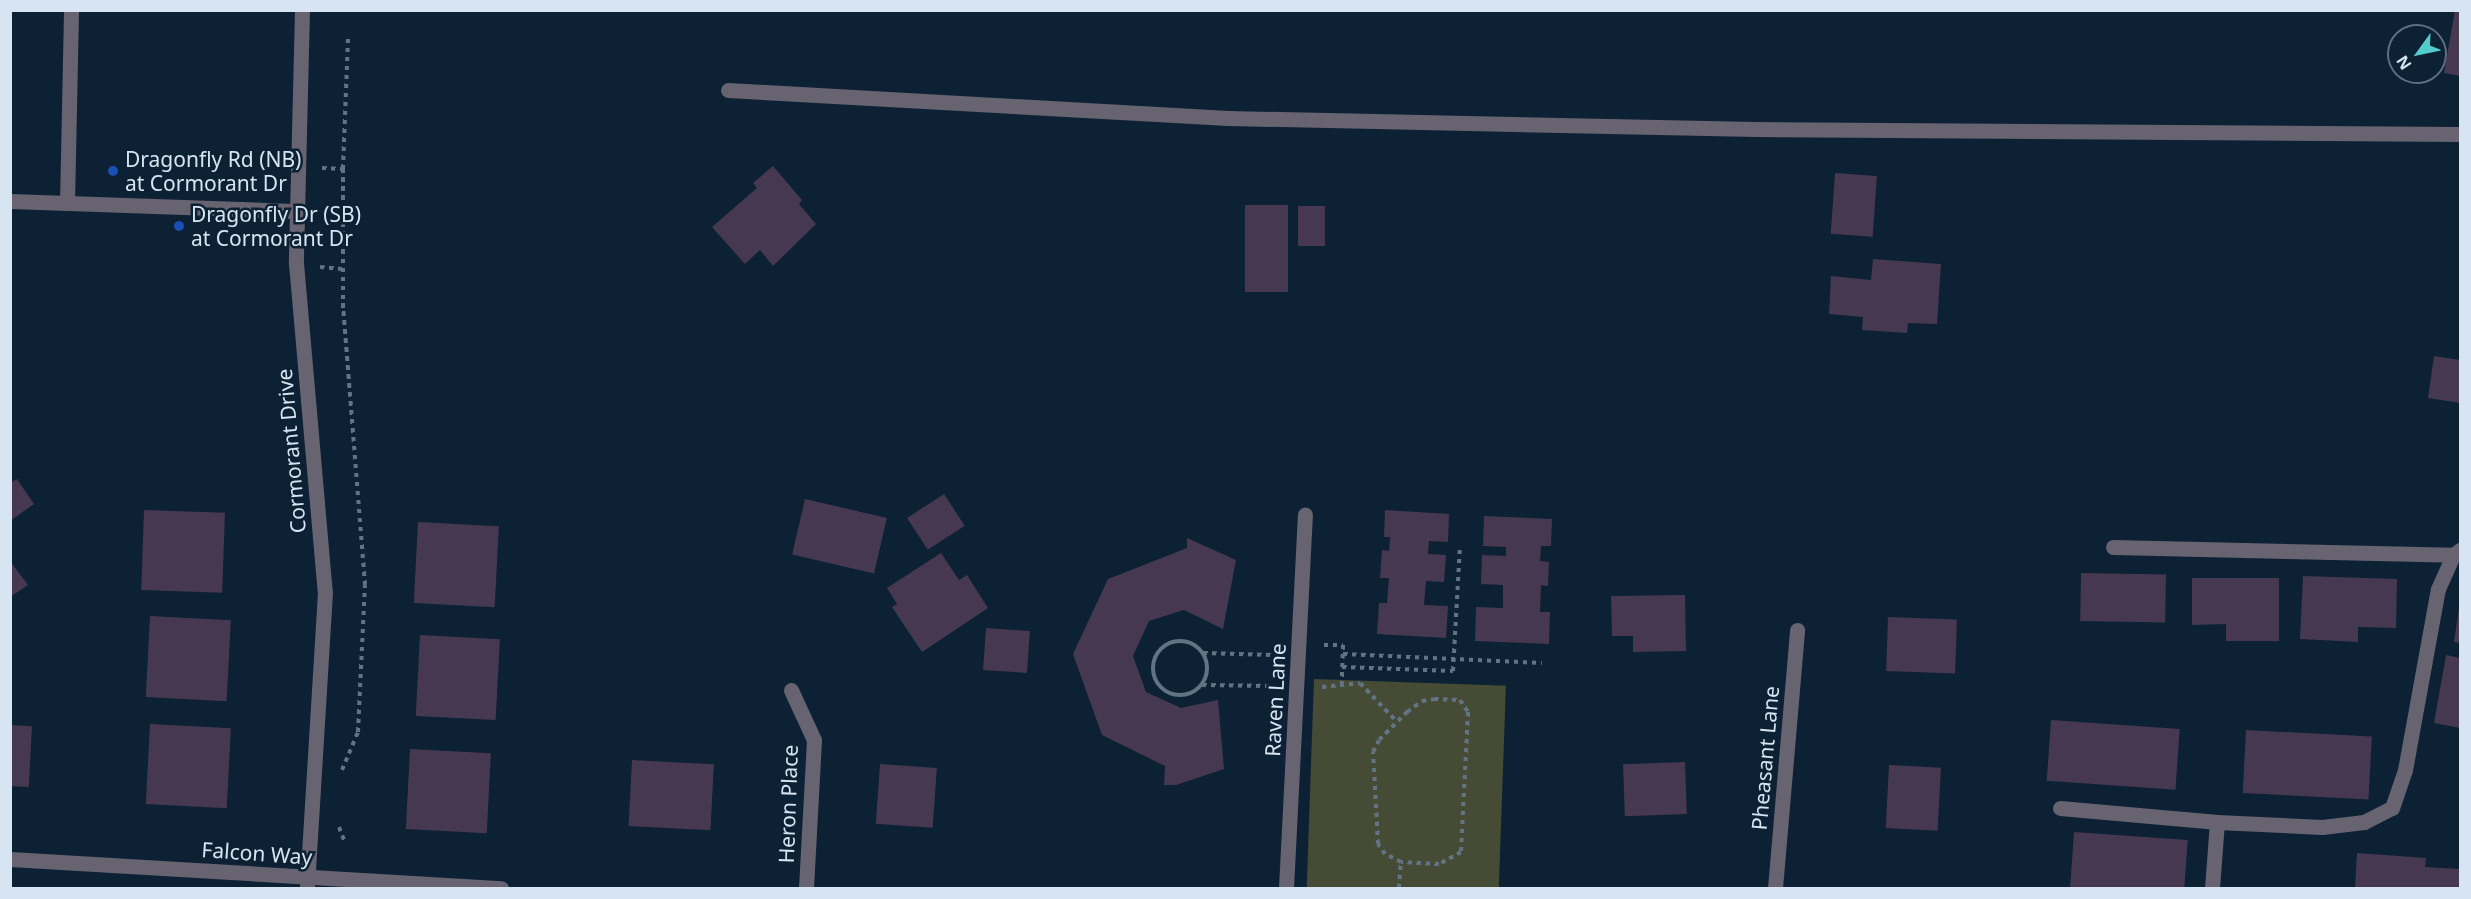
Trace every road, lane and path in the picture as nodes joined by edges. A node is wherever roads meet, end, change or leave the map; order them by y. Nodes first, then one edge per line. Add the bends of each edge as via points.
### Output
1 (71, 10) edge
2 (302, 10) edge
3 (348, 38) dead end
4 (728, 90) dead end
5 (2460, 134) edge
6 (313, 168) dead end
7 (343, 169) junction
8 (10, 201) edge
9 (67, 203) junction
10 (294, 211) junction
11 (1305, 514) dead end
12 (1460, 546) dead end
13 (2113, 547) dead end
14 (2457, 552) edge
15 (1797, 630) dead end
16 (1203, 653) junction
17 (1282, 655) dead end
18 (1454, 659) junction
19 (1542, 663) dead end
20 (1342, 667) junction
21 (1342, 683) junction
22 (1202, 685) junction
23 (1284, 686) dead end
24 (1322, 687) dead end
25 (791, 690) dead end
26 (1397, 722) junction
27 (339, 781) dead end
28 (2060, 808) dead end
29 (337, 817) dead end
30 (2217, 822) junction
31 (345, 843) dead end
32 (10, 859) edge
33 (1401, 862) junction
34 (307, 883) edge
35 (501, 888) edge
36 (806, 888) edge
37 (1286, 888) edge
38 (1399, 888) edge
39 (1775, 888) edge
40 (2212, 888) edge

1 - 9 street
2 - 10 street, Cormorant Drive
3 - 7 path
4 - 5 street via 1240,118 1744,129
6 - 7 path
7 - 27 path via 343,308 365,585 358,732
8 - 9 street
9 - 10 street
10 - 34 street, Cormorant Drive via 325,592
11 - 37 street, Raven Lane
12 - 18 path
13 - 14 street
14 - 30 street via 2438,589 2405,770 2392,808 2364,822 2322,827
15 - 39 street, Pheasant Lane
16 - 17 path
16 - 22 path via 1207,673
16 - 22 path via 1191,643 1173,641 1158,651 1153,668 1158,685 1173,695 1191,694
18 - 19 path
18 - 20 path via 1453,670
18 - 20 path via 1343,654
20 - 21 path
21 - 24 path
21 - 26 path via 1360,683
22 - 23 path
25 - 36 street, Heron Place via 814,740
26 - 33 path via 1379,740 1372,766 1378,844 1385,854
26 - 33 path via 1422,701 1434,699 1460,700 1468,712 1461,852 1439,864
28 - 30 street
29 - 31 path
30 - 40 street
32 - 34 street, Falcon Way
33 - 38 path
34 - 35 street, Falcon Way

